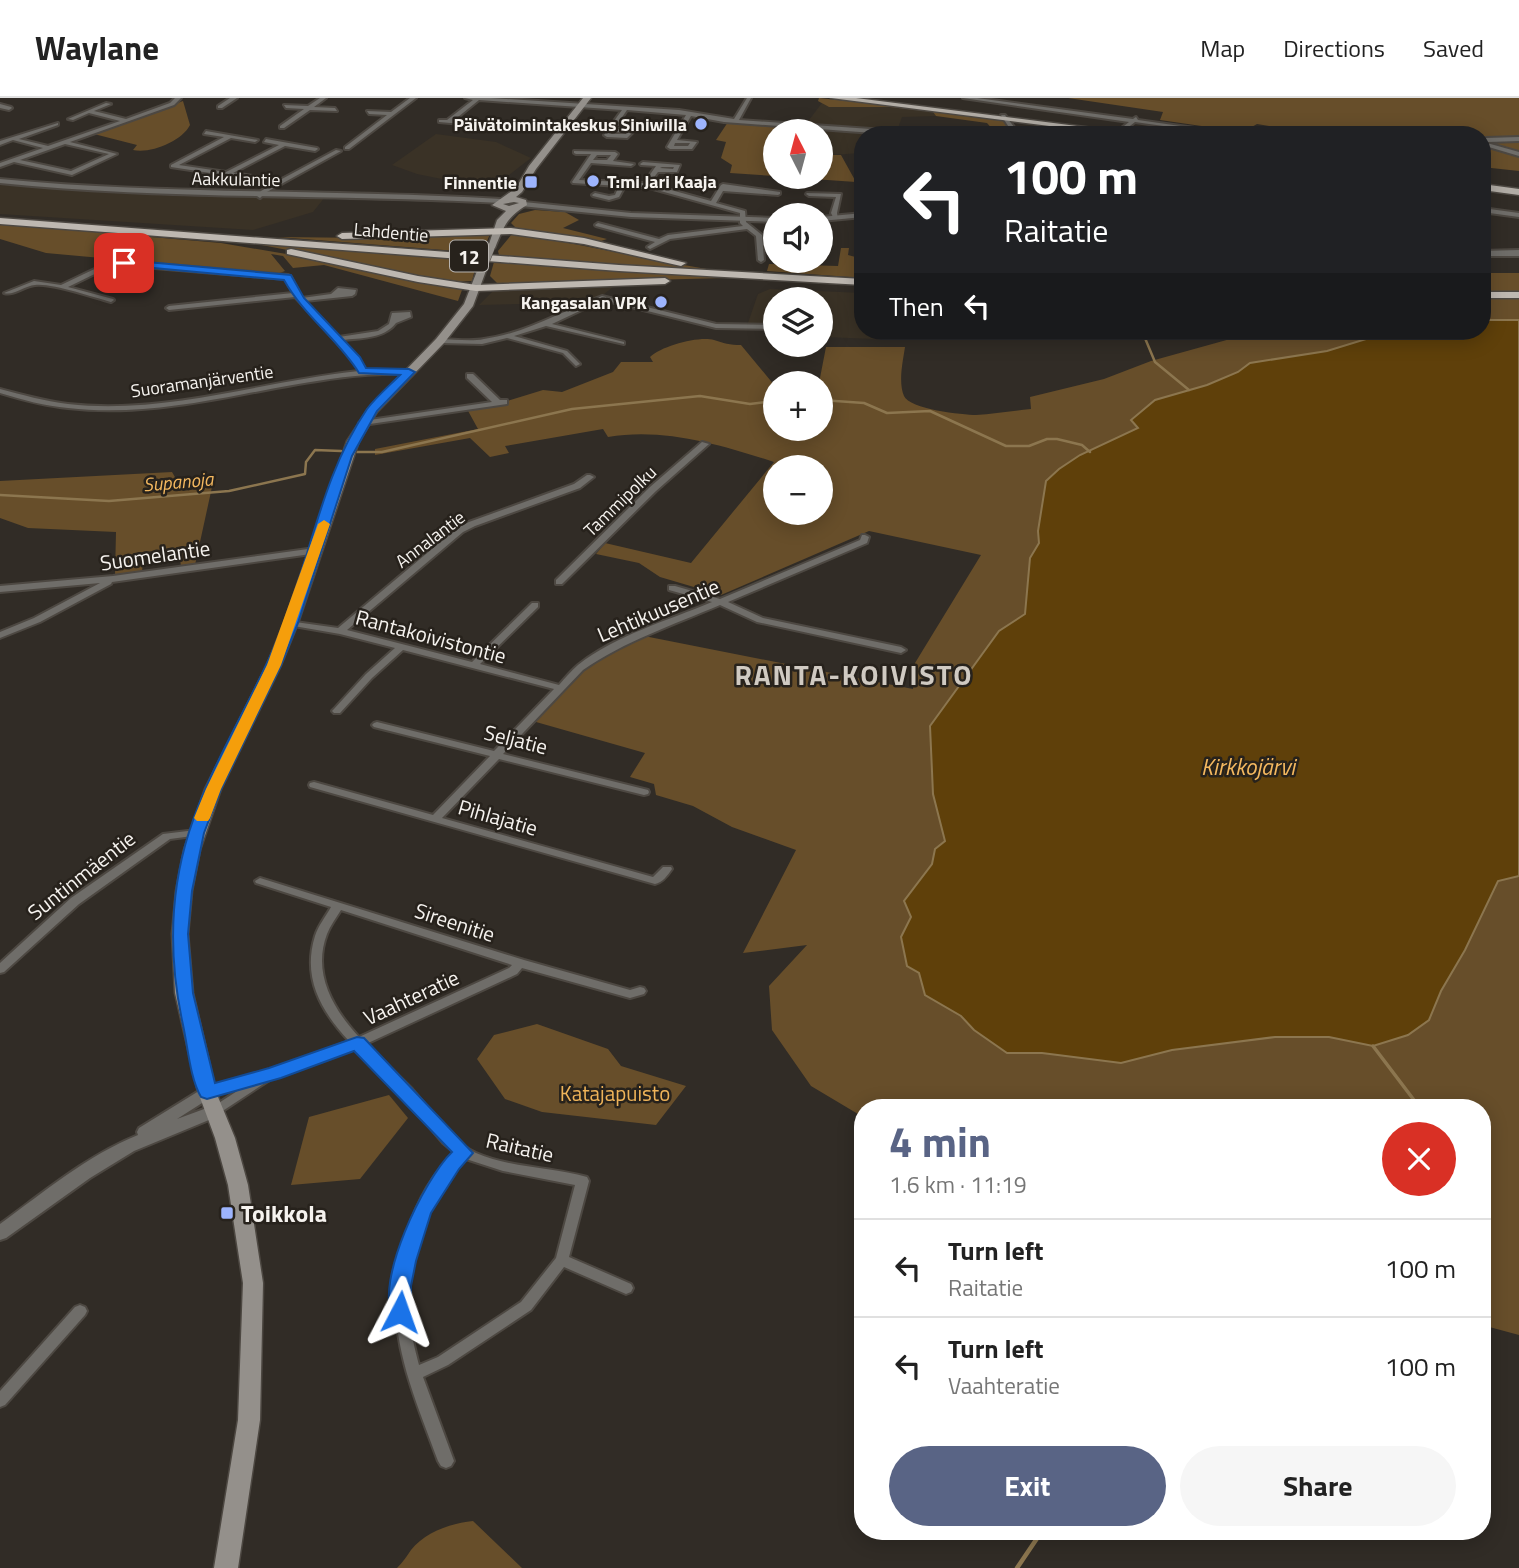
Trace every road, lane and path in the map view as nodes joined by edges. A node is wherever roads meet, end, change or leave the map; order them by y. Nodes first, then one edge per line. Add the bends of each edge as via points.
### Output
1 (178, 98) edge
2 (234, 98) edge
3 (323, 98) edge
4 (413, 98) edge
5 (468, 98) edge
6 (587, 98) edge
7 (835, 98) edge
8 (966, 98) edge
9 (477, 99) edge
10 (749, 99) edge
11 (108, 104) dead end
12 (0, 106) edge
13 (286, 106) dead end
14 (581, 106) junction
15 (220, 107) dead end
16 (309, 107) junction
17 (9, 108) dead end
18 (625, 109) junction
19 (335, 110) dead end
20 (89, 112) junction
21 (369, 112) dead end
22 (690, 113) junction
23 (392, 114) junction
24 (1003, 116) junction
25 (71, 119) dead end
26 (1136, 119) junction
27 (125, 120) junction
28 (441, 121) dead end
29 (449, 121) junction
30 (736, 121) junction
31 (55, 124) dead end
32 (495, 126) dead end
33 (1010, 126) edge
34 (1082, 126) edge
35 (1127, 126) edge
36 (1182, 126) edge
37 (282, 127) dead end
38 (610, 130) dead end
39 (854, 130) edge
40 (206, 132) dead end
41 (231, 136) junction
42 (13, 139) junction
43 (255, 139) dead end
44 (1496, 139) junction
45 (1519, 139) edge
46 (1491, 140) edge
47 (266, 141) dead end
48 (674, 141) dead end
49 (64, 142) junction
50 (0, 143) edge
51 (284, 144) junction
52 (1491, 146) edge
53 (1519, 147) edge
54 (49, 148) junction
55 (347, 148) dead end
56 (315, 149) dead end
57 (338, 151) dead end
58 (576, 152) dead end
59 (595, 153) junction
60 (1519, 154) edge
61 (14, 160) junction
62 (589, 161) junction
63 (609, 162) junction
64 (631, 163) dead end
65 (643, 164) dead end
66 (0, 165) edge
67 (227, 174) junction
68 (0, 181) edge
69 (281, 182) junction
70 (624, 184) junction
71 (646, 185) junction
72 (1491, 188) edge
73 (519, 190) junction
74 (1519, 192) edge
75 (778, 193) dead end
76 (809, 194) dead end
77 (595, 195) dead end
78 (260, 196) junction
79 (500, 203) junction
80 (713, 204) junction
81 (519, 205) junction
82 (1491, 211) edge
83 (1519, 215) edge
84 (854, 216) edge
85 (833, 218) edge
86 (836, 218) junction
87 (502, 219) junction
88 (0, 220) edge
89 (763, 222) edge
90 (745, 224) junction
91 (76, 225) junction
92 (597, 225) dead end
93 (498, 231) junction
94 (659, 232) dead end
95 (668, 237) junction
96 (659, 241) junction
97 (650, 247) dead end
98 (1519, 253) edge
99 (1491, 254) edge
100 (761, 260) dead end
101 (854, 281) edge
102 (854, 281) edge
103 (854, 282) edge
104 (62, 287) junction
105 (475, 288) junction
106 (7, 293) dead end
107 (1491, 295) edge
108 (1519, 295) edge
109 (333, 296) dead end
110 (298, 297) junction
111 (111, 300) dead end
112 (169, 308) dead end
113 (393, 322) dead end
114 (546, 324) junction
115 (763, 327) edge
116 (507, 336) junction
117 (337, 339) junction
118 (440, 341) junction
119 (622, 343) dead end
120 (576, 364) dead end
121 (363, 371) junction
122 (409, 372) junction
123 (470, 376) dead end
124 (0, 391) edge
125 (363, 423) junction
126 (705, 443) dead end
127 (590, 477) dead end
128 (865, 537) dead end
129 (315, 551) junction
130 (113, 579) junction
131 (559, 582) dead end
132 (672, 587) dead end
133 (0, 589) edge
134 (720, 602) junction
135 (536, 605) dead end
136 (291, 623) junction
137 (340, 631) junction
138 (0, 635) edge
139 (401, 647) junction
140 (901, 650) dead end
141 (471, 652) dead end
142 (483, 656) junction
143 (473, 666) junction
144 (561, 688) junction
145 (338, 711) dead end
146 (377, 725) dead end
147 (496, 753) junction
148 (314, 785) dead end
149 (644, 792) dead end
150 (435, 819) junction
151 (196, 833) junction
152 (667, 869) dead end
153 (260, 881) dead end
154 (338, 905) junction
155 (520, 963) junction
156 (0, 969) edge
157 (640, 991) dead end
158 (357, 1043) junction
159 (274, 1073) junction
160 (211, 1102) junction
161 (464, 1153) junction
162 (0, 1233) edge
163 (562, 1260) junction
164 (626, 1288) dead end
165 (80, 1311) dead end
166 (415, 1374) junction
167 (0, 1401) edge
168 (446, 1461) dead end
169 (226, 1568) edge

1 - 27 street
2 - 15 street
3 - 16 street
4 - 23 street
5 - 9 street
6 - 14 main road
7 - 24 main road
8 - 26 street
9 - 14 street
9 - 29 street
10 - 30 street
11 - 20 street
12 - 17 street
13 - 16 street
14 - 18 street
14 - 73 main road
16 - 19 street
16 - 37 street
18 - 22 street
18 - 38 street
20 - 25 street
20 - 27 street
21 - 23 street
22 - 30 street
22 - 48 street
23 - 55 street
24 - 33 street
24 - 34 main road
26 - 35 street
26 - 36 street
27 - 49 street
28 - 29 street
29 - 32 street
30 - 39 street
31 - 42 street
40 - 41 street
41 - 43 street
41 - 67 street via 173,166
42 - 50 street
42 - 54 street
44 - 45 street
44 - 46 street
44 - 53 street
47 - 51 street
49 - 54 street
49 - 61 street via 114,155 72,173
51 - 56 street
51 - 67 street
52 - 60 street
54 - 61 street
57 - 69 street
58 - 59 street
59 - 62 street
59 - 63 street via 615,154
61 - 66 street
62 - 63 street
62 - 70 street via 575,181
63 - 64 street
65 - 71 street via 658,168
67 - 69 street
68 - 78 street, Aakkulantie
69 - 78 street
70 - 71 street
70 - 77 street via 617,196
71 - 80 street
72 - 74 main road
73 - 79 main road
73 - 81 main road
75 - 80 street via 722,189
76 - 86 street via 839,195
78 - 79 street, Aakkulantie via 388,195
79 - 81 main road
79 - 87 main road
80 - 90 street via 743,212
81 - 87 main road
81 - 90 street
82 - 83 street
84 - 86 street
85 - 86 street
87 - 93 main road
88 - 91 highway, Lahdentie / 12
89 - 90 street
90 - 95 street
90 - 100 street via 759,234
91 - 93 highway via 298,235
91 - 102 highway, Lahdentie / 12
91 - 105 highway via 248,244
92 - 96 street
93 - 101 highway via 584,241 707,267
93 - 105 main road, bridge
94 - 95 street
95 - 96 street
96 - 97 street
98 - 99 street
103 - 105 highway via 693,281
104 - 106 street via 34,283
104 - 110 street via 119,263 288,278
104 - 111 street
105 - 118 main road via 469,304
107 - 108 highway
109 - 110 street
110 - 112 street
110 - 117 street
113 - 117 street via 380,333
114 - 115 street via 602,298 716,326
114 - 116 street
114 - 119 street
116 - 118 street via 482,342
116 - 120 street via 565,352
117 - 121 street
118 - 122 main road
121 - 122 street, Suoramanjärventie
121 - 124 street, Suoramanjärventie via 133,408 66,404
122 - 125 main road
123 - 125 street via 501,403
125 - 129 main road via 346,456
126 - 131 street, Tammipolku
127 - 137 street, Annalantie via 578,486 460,530
128 - 134 street, Lehtikuusentie
129 - 130 street, Suomelantie
129 - 136 main road
130 - 133 street, Suomelantie
130 - 138 street
132 - 134 street
134 - 140 street via 760,620
134 - 144 street, Lehtikuusentie via 605,650
135 - 142 street
136 - 137 street, Rantakoivistontie
136 - 151 main road
137 - 139 street, Rantakoivistontie
139 - 143 street, Rantakoivistontie
139 - 145 street
141 - 142 street
142 - 143 street
143 - 144 street, Rantakoivistontie
144 - 147 street, Lehtikuusentie
146 - 147 street, Seljatie
147 - 149 street, Seljatie
147 - 150 street, Lehtikuusentie
148 - 150 street, Pihlajatie
150 - 152 street, Pihlajatie via 655,881
151 - 156 street, Suntinmäentie via 167,836 75,901
151 - 160 main road via 180,934 184,993
153 - 154 street, Sireenitie
154 - 155 street, Sireenitie
154 - 158 street, Raitatie via 326,922 316,953 316,982
155 - 157 street, Sireenitie via 630,994
155 - 158 street, Vaahteratie via 513,971
158 - 159 street, Vaahteratie
158 - 161 street, Raitatie
159 - 160 street, Vaahteratie
159 - 160 street, Vaahteratie
160 - 162 street via 84,1173
160 - 169 main road via 238,1185 253,1283 249,1420
161 - 163 street, Raitatie via 582,1181
161 - 166 street via 422,1211 406,1261 400,1312
163 - 164 street
163 - 166 street via 526,1306 443,1361
165 - 167 street
166 - 168 street

